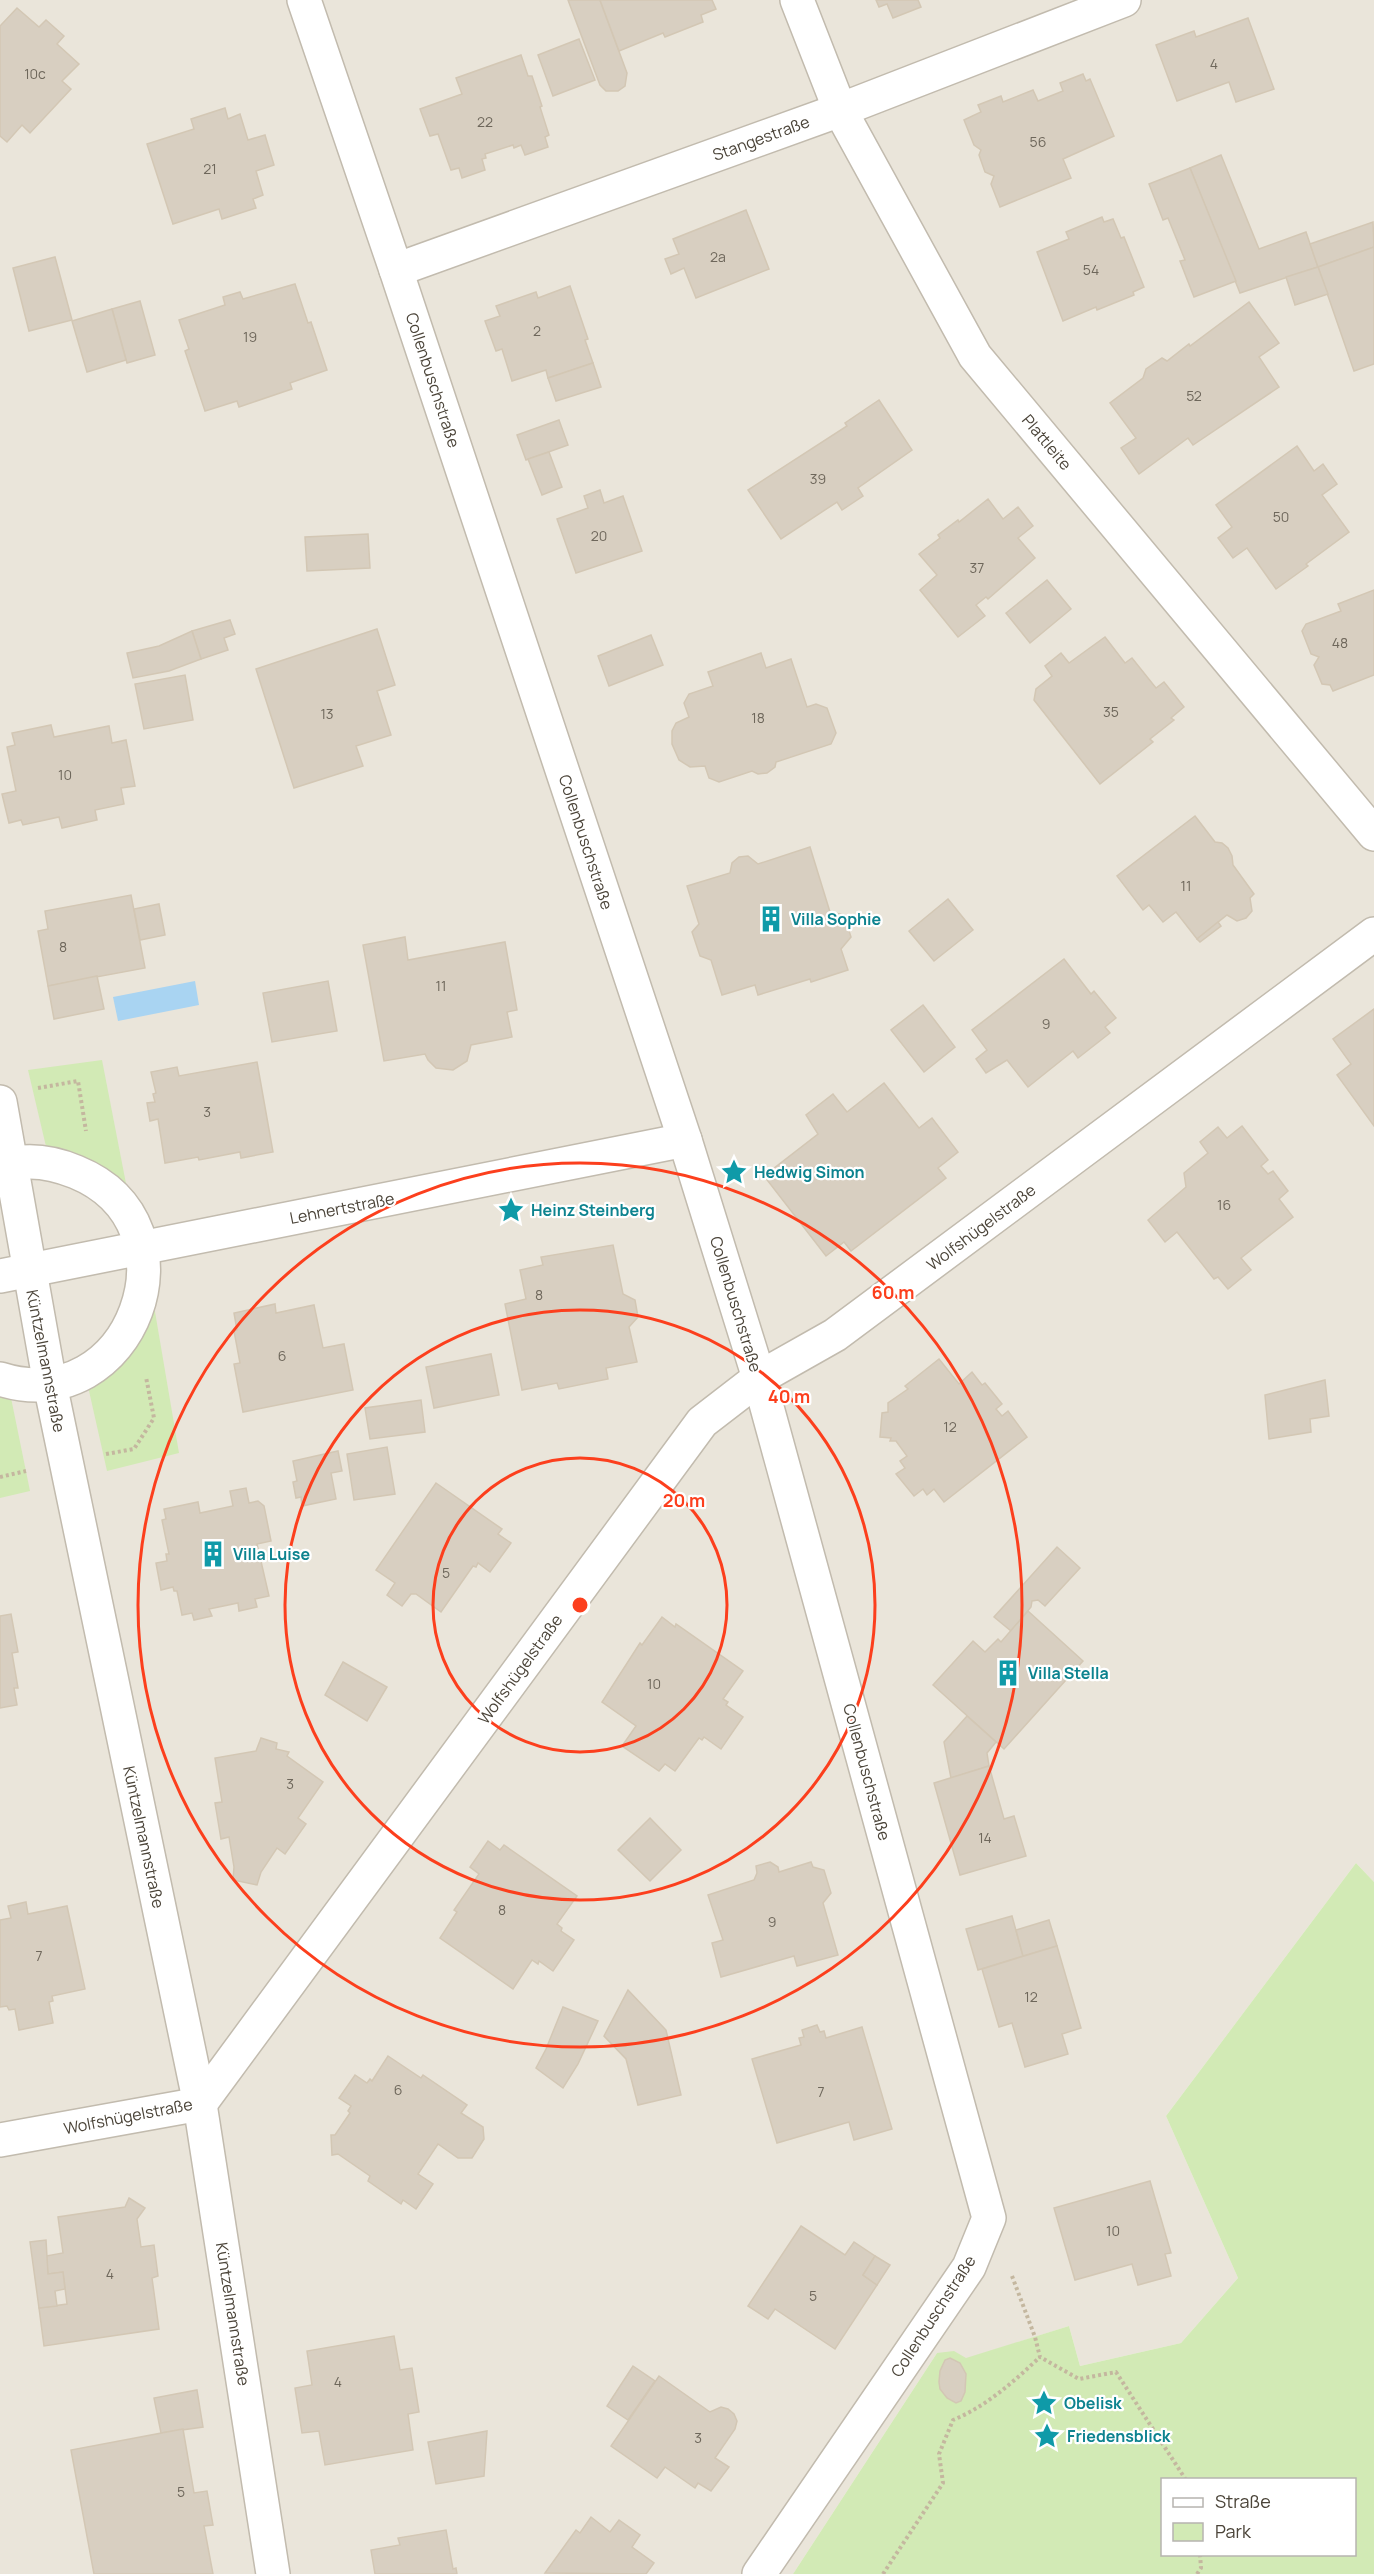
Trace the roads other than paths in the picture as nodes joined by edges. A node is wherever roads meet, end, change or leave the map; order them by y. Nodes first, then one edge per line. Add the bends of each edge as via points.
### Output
1 (304, 0) edge
2 (797, 0) edge
3 (1124, 0) edge
4 (840, 110) junction
5 (396, 270) junction
6 (1374, 834) edge
7 (1374, 934) edge
8 (0, 1102) edge
9 (685, 1140) junction
10 (6, 1165) edge
11 (142, 1247) junction
12 (14, 1273) edge
13 (759, 1378) junction
14 (0, 1379) edge
15 (50, 1384) junction
16 (200, 2104) junction
17 (0, 2140) edge
18 (273, 2574) edge
19 (759, 2574) edge

1 - 5 street, Collenbuschstraße
2 - 4 street, Plattleite
3 - 4 street, Stangestraße
4 - 5 street, Stangestraße
4 - 6 street, Plattleite via 975,356
5 - 9 street, Collenbuschstraße
7 - 13 street, Wolfshügelstraße via 835,1335
8 - 10 street, Küntzelmannstraße
9 - 11 street, Lehnertstraße
9 - 13 street, Collenbuschstraße
10 - 11 street via 55,1163 94,1179 125,1208
10 - 12 street, Küntzelmannstraße
11 - 12 street, Lehnertstraße
11 - 15 street via 144,1284 135,1319 114,1350 93,1367
12 - 15 street, Küntzelmannstraße
13 - 16 street, Wolfshügelstraße via 702,1422
13 - 19 street, Collenbuschstraße via 989,2218 969,2267
14 - 15 street via 16,1384
15 - 16 street, Küntzelmannstraße
16 - 17 street, Wolfshügelstraße
16 - 18 street, Küntzelmannstraße

